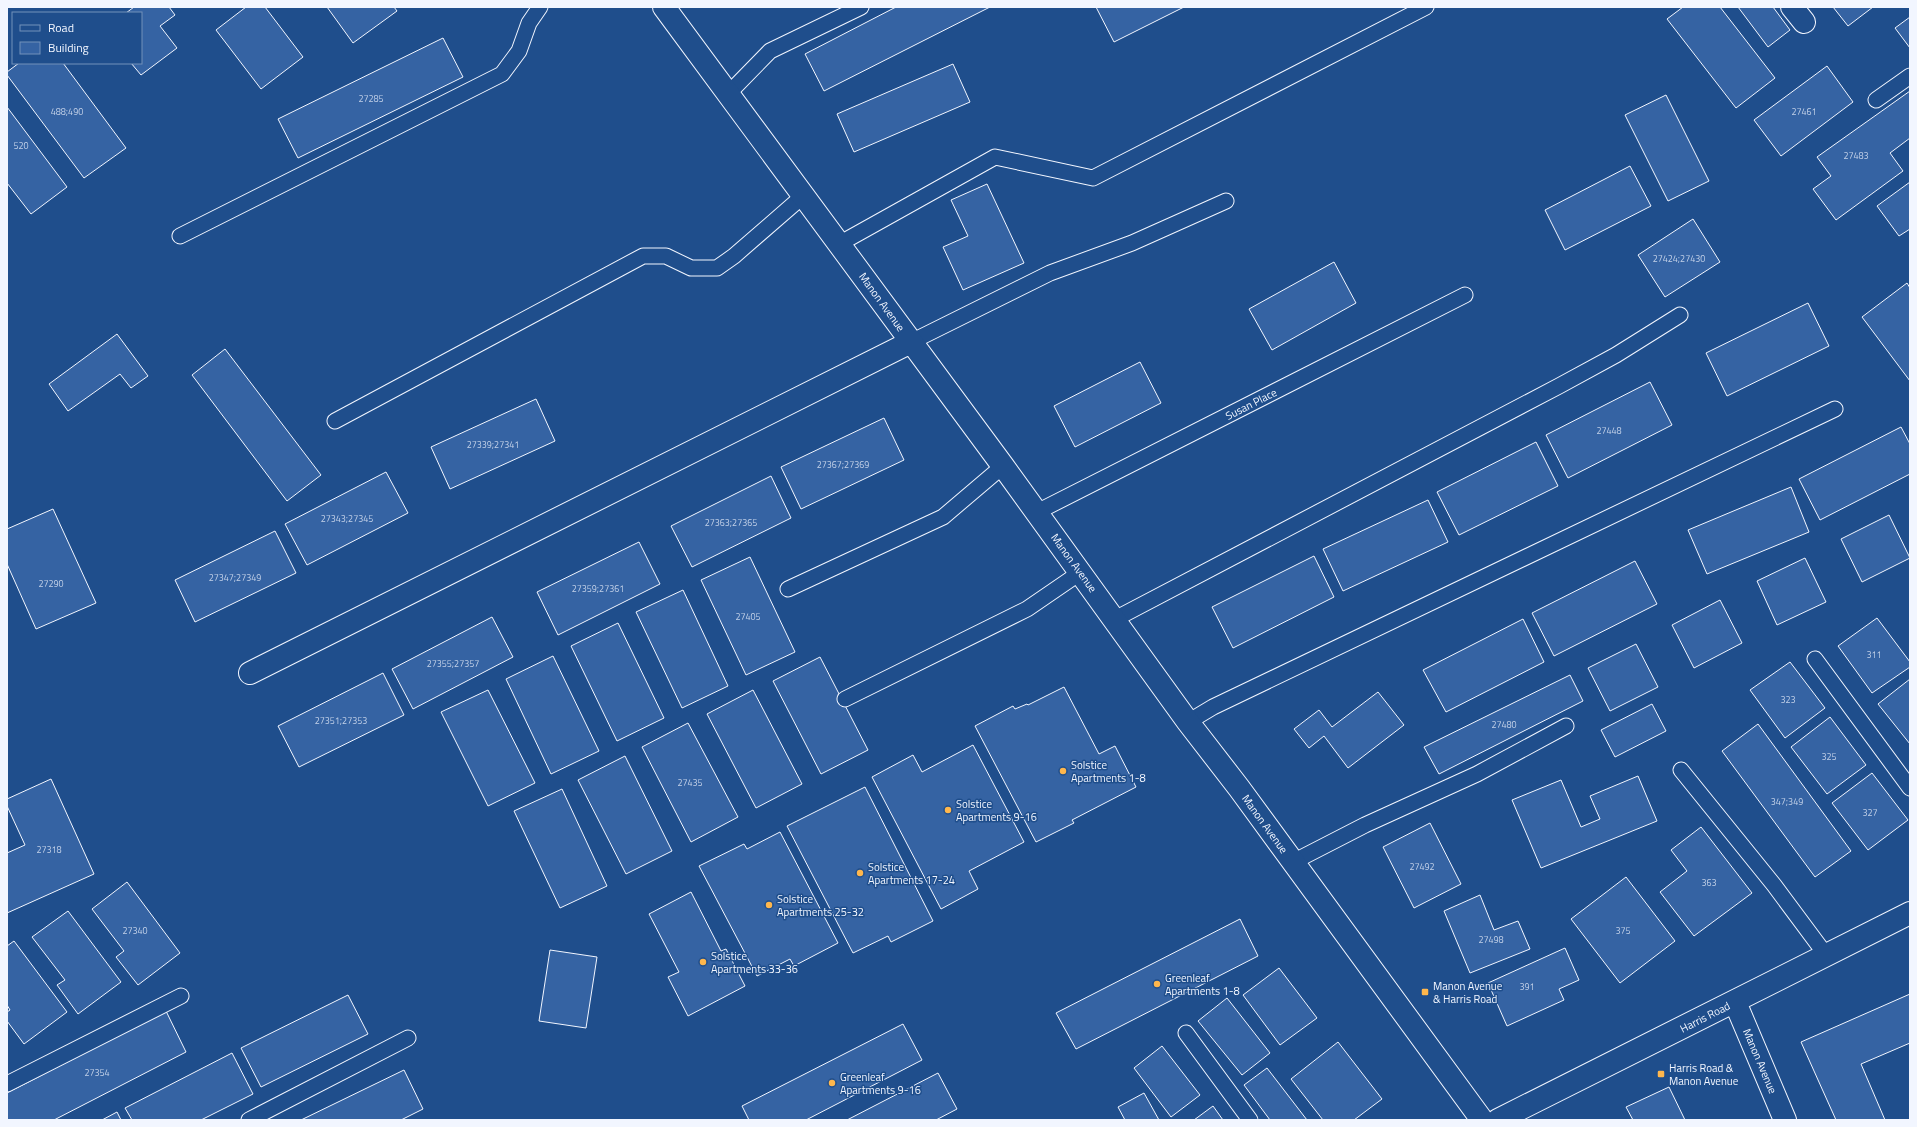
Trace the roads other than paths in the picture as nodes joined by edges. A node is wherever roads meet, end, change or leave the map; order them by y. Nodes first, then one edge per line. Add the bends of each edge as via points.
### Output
1 (540, 7) edge
2 (664, 7) edge
3 (861, 7) edge
4 (1426, 7) edge
5 (1910, 76) edge
6 (728, 94) junction
7 (1876, 100) dead end
8 (803, 196) junction
9 (1226, 201) dead end
10 (180, 236) dead end
11 (839, 244) junction
12 (1465, 296) dead end
13 (1680, 315) dead end
14 (911, 342) junction
15 (1835, 409) dead end
16 (335, 421) dead end
17 (1003, 466) junction
18 (1037, 512) junction
19 (1081, 572) junction
20 (788, 589) dead end
21 (1115, 619) junction
22 (1815, 659) dead end
23 (250, 673) dead end
24 (845, 699) dead end
25 (1188, 722) junction
26 (1566, 726) dead end
27 (1681, 770) dead end
28 (1910, 788) edge
29 (1293, 862) junction
30 (1910, 913) edge
31 (1826, 955) junction
32 (181, 996) dead end
33 (1735, 1002) junction
34 (1186, 1033) dead end
35 (408, 1038) dead end
36 (7, 1084) edge
37 (249, 1120) edge
38 (1250, 1120) edge
39 (1482, 1120) edge
40 (1498, 1120) edge
41 (1785, 1120) edge

1 - 10 lane via 529,23 519,51 502,74
2 - 6 street, Manon Avenue
3 - 6 lane via 770,51
4 - 11 lane via 1093,178 995,157
5 - 7 lane
6 - 8 street, Manon Avenue
8 - 11 street, Manon Avenue
8 - 16 lane via 717,268 691,268 666,256 643,256
9 - 14 lane via 1132,243 1050,273
11 - 14 street, Manon Avenue
12 - 18 lane, Susan Place
13 - 21 lane via 1560,386
14 - 17 street, Manon Avenue
14 - 23 street
15 - 25 lane via 1220,703
17 - 18 street, Manon Avenue
17 - 20 lane via 943,517
18 - 19 street, Manon Avenue
19 - 21 street, Manon Avenue
19 - 24 lane via 1028,609
21 - 25 street, Manon Avenue
22 - 28 lane
25 - 29 street, Manon Avenue
26 - 29 lane via 1477,774
27 - 31 lane via 1774,885
29 - 39 street, Manon Avenue
30 - 31 street, Harris Road
31 - 33 street, Harris Road
32 - 36 lane
33 - 40 street, Harris Road
33 - 41 street, Manon Avenue
34 - 38 lane
35 - 37 lane

